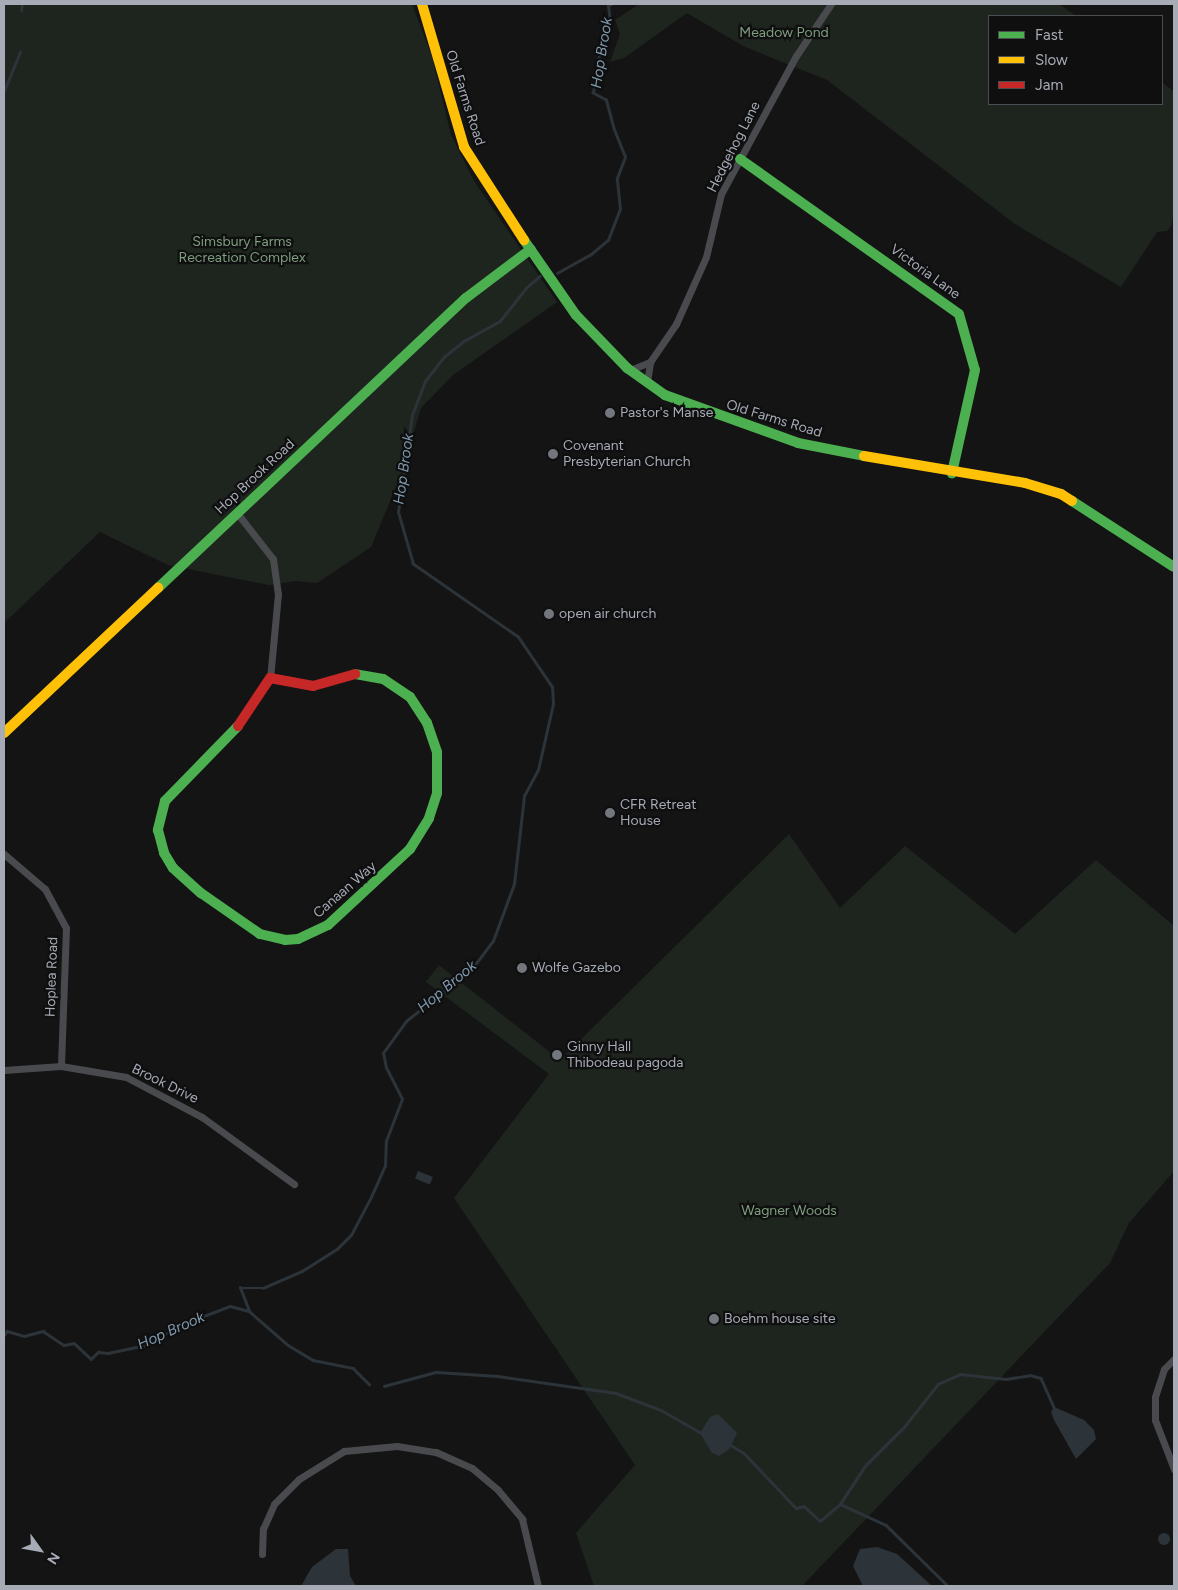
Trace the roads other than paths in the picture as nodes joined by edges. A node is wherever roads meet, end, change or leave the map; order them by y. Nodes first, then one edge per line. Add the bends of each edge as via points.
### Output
1 (422, 4) edge
2 (831, 4) edge
3 (740, 159) junction
4 (531, 249) junction
5 (650, 362) junction
6 (630, 370) junction
7 (647, 382) junction
8 (952, 473) junction
9 (237, 513) junction
10 (1174, 567) edge
11 (270, 678) junction
12 (4, 733) edge
13 (4, 854) edge
14 (61, 1066) junction
15 (4, 1070) edge
16 (294, 1184) dead end
17 (1174, 1359) edge
18 (1174, 1469) edge
19 (262, 1554) dead end
20 (538, 1586) edge

1 - 4 street, Old Farms Road via 464,147 480,176
2 - 3 street, Hedgehog Lane via 796,56
3 - 5 street, Hedgehog Lane via 721,194 706,256 689,298
3 - 8 street, Victoria Lane via 959,314 975,370
4 - 6 street, Old Farms Road via 576,315
4 - 9 street, Hop Brook Road via 466,298
5 - 6 street
5 - 7 street, Hedgehog Lane
6 - 7 street, Old Farms Road
7 - 8 street, Old Farms Road via 665,396 798,443
8 - 10 street, Old Farms Road via 1025,483 1061,494
9 - 11 street, Canaan Way via 273,559 278,594
9 - 12 street, Hop Brook Road
11 - 11 street, Canaan Way via 242,723 165,801 158,830 164,853 173,868 200,893 260,934 285,940 298,939 328,925 418,839 430,818 436,793 437,752 419,709 398,686 383,679 355,674 313,686
13 - 14 street, Hoplea Road via 45,889 66,928
14 - 15 street, Brook Drive
14 - 16 street, Brook Drive via 126,1077 175,1101
17 - 18 street via 1164,1369 1155,1397 1155,1420
19 - 20 street via 263,1529 274,1504 299,1479 344,1451 398,1446 436,1452 472,1468 498,1490 522,1519

